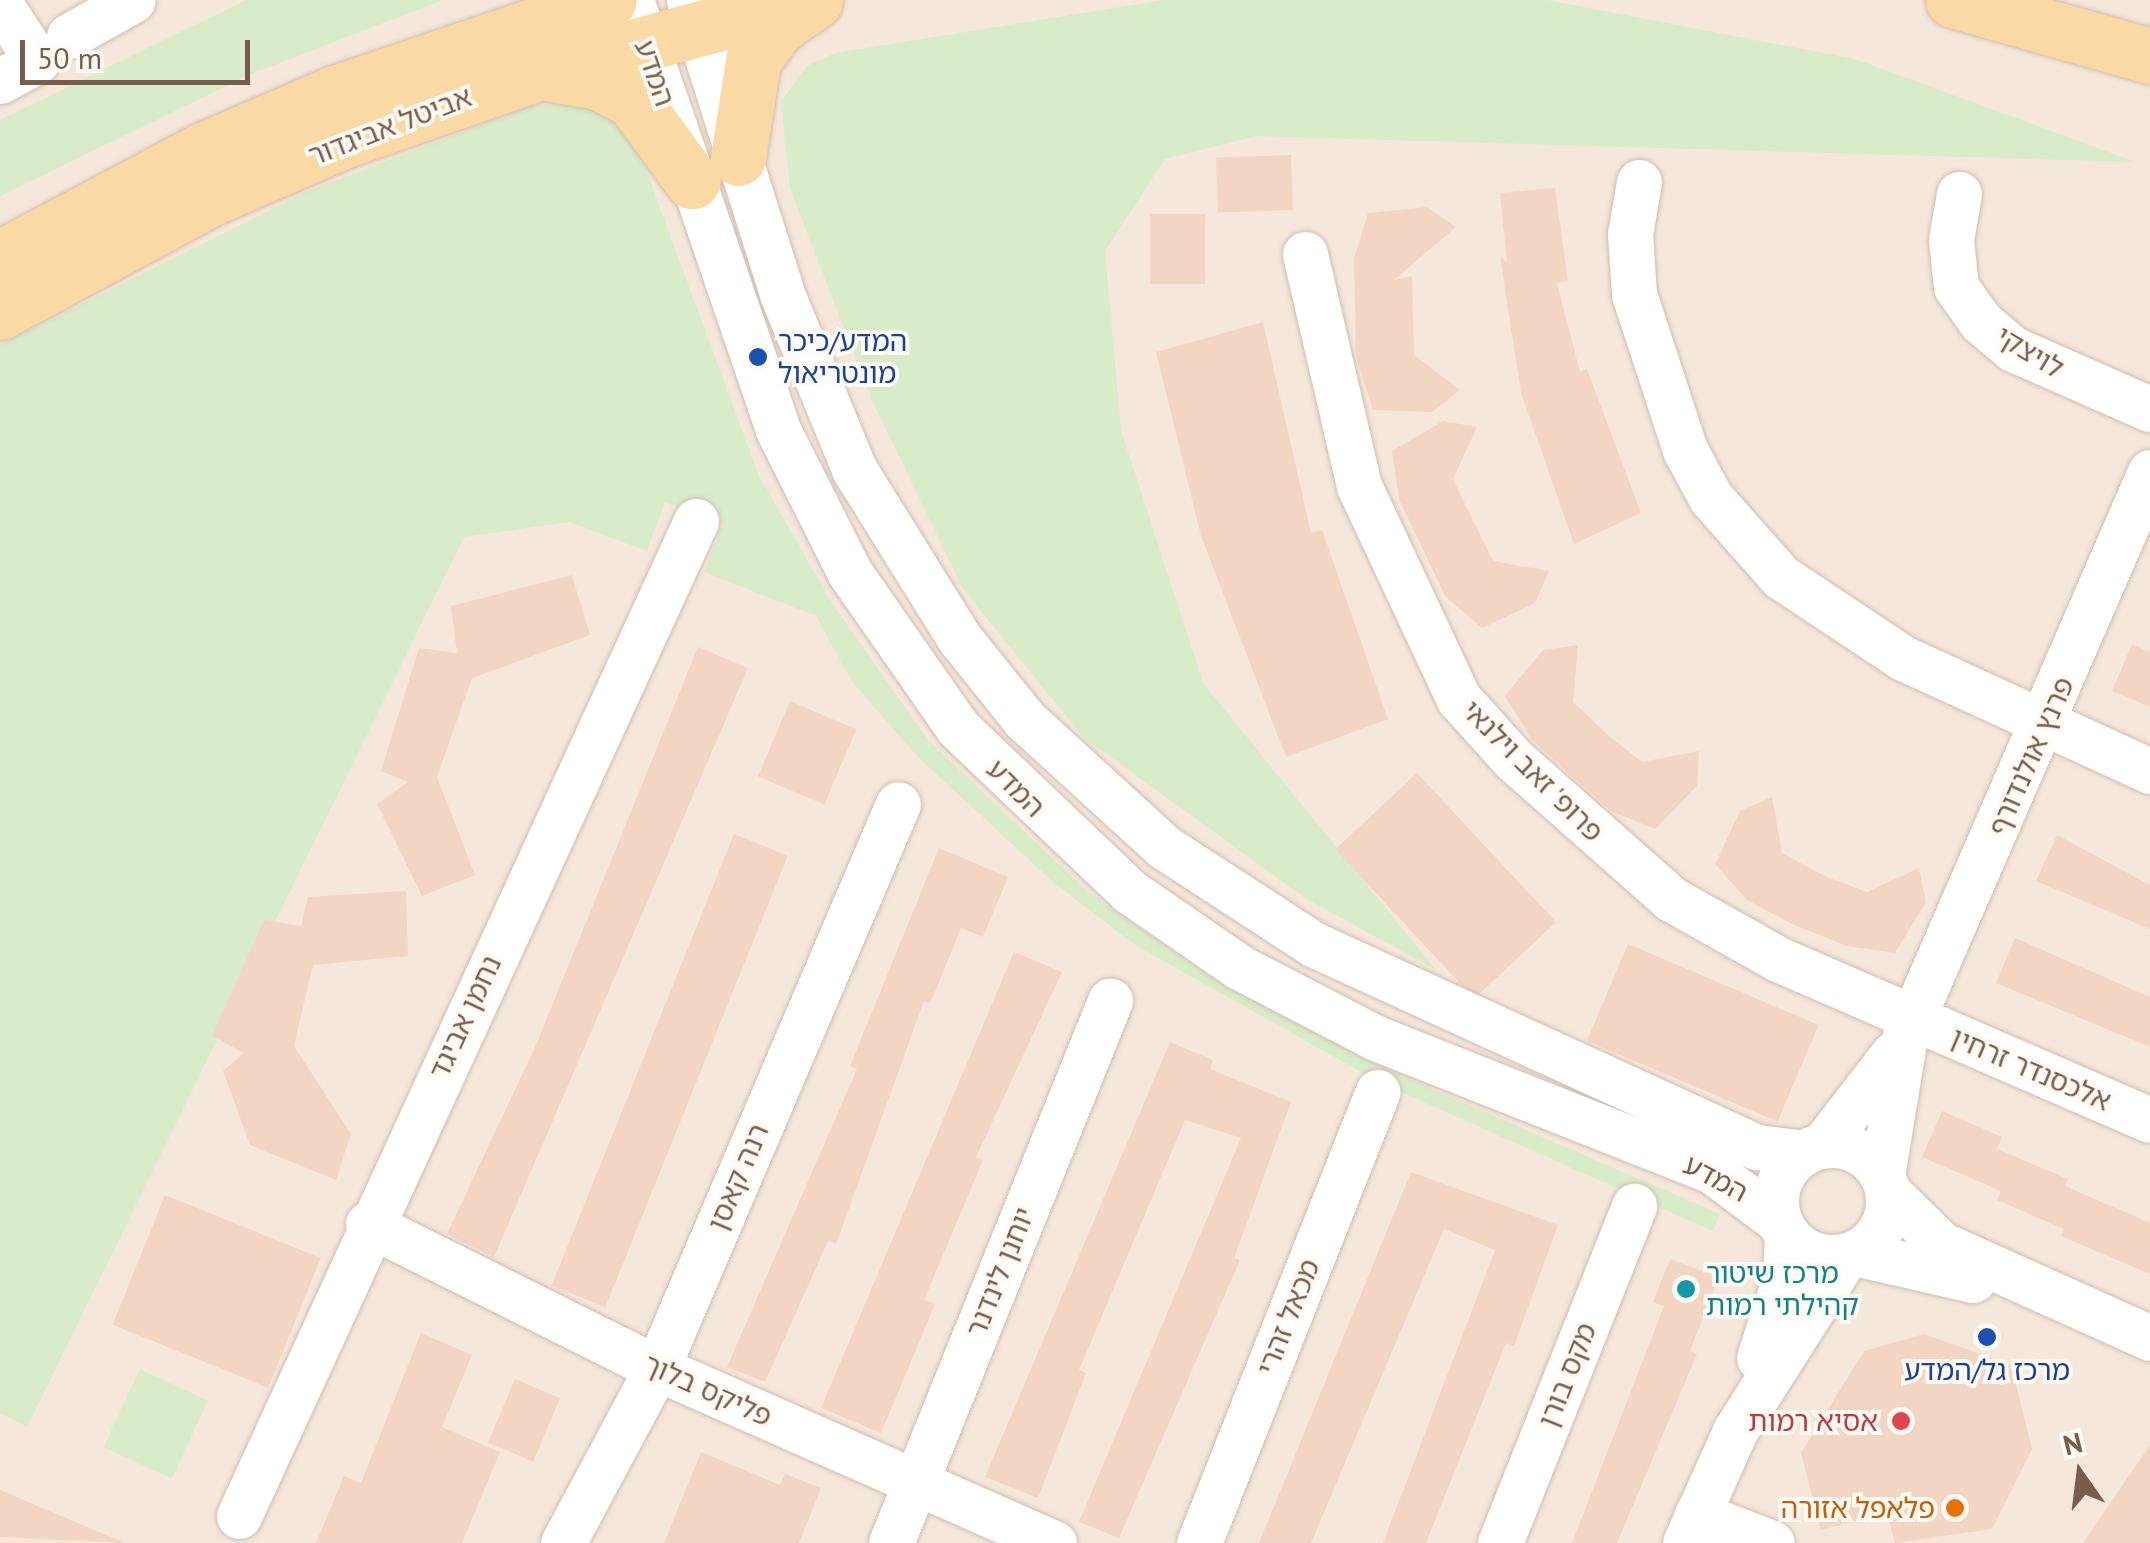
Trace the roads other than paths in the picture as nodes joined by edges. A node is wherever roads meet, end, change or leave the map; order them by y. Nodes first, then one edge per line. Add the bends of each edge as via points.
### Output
1 (134, 0) edge
2 (609, 0) edge
3 (804, 0) edge
4 (818, 0) edge
5 (1952, 0) edge
6 (0, 4) edge
7 (694, 14) edge
8 (519, 16) edge
9 (638, 21) edge
10 (69, 36) dead end
11 (2150, 56) edge
12 (537, 74) junction
13 (0, 81) edge
14 (715, 170) junction
15 (1639, 182) dead end
16 (1960, 194) dead end
17 (1306, 254) dead end
18 (0, 258) edge
19 (0, 312) edge
20 (2150, 409) edge
21 (2150, 472) edge
22 (696, 521) dead end
23 (2045, 727) junction
24 (2150, 772) edge
25 (898, 804) dead end
26 (1110, 1001) dead end
27 (1909, 1026) junction
28 (1378, 1092) dead end
29 (2150, 1120) edge
30 (1813, 1150) junction
31 (1885, 1184) junction
32 (1634, 1206) dead end
33 (368, 1224) junction
34 (1783, 1228) junction
35 (1850, 1254) junction
36 (2132, 1330) edge
37 (657, 1368) junction
38 (1735, 1431) junction
39 (915, 1483) junction
40 (240, 1516) dead end
41 (1691, 1529) edge
42 (563, 1543) edge
43 (890, 1543) edge
44 (1054, 1543) edge
45 (1200, 1543) edge
46 (1500, 1543) edge
47 (1772, 1543) edge

1 - 10 street
2 - 8 main road, אביטל אביגדור
3 - 7 main road, אביטל אביגדור
4 - 14 main road via 776,27 752,61
5 - 11 main road
6 - 13 street via 36,61
7 - 9 main road, אביטל אביגדור
7 - 14 street, המדע
8 - 18 main road, אביטל אביגדור via 203,150
9 - 12 main road, אביטל אביגדור
9 - 14 street, המדע
12 - 14 main road via 591,80 632,99
12 - 19 main road, אביטל אביגדור via 213,197
14 - 30 street, המדע via 873,502 960,639 1082,778 1164,847 1393,986 1757,1146
14 - 34 street, המדע via 778,430 841,556 958,728 1031,806 1130,892 1239,967 1376,1038 1712,1171
15 - 23 street via 1630,234 1634,294 1656,371 1712,498 1781,578 1902,658
16 - 20 street, לויצקי via 1952,240 1956,288 1981,322 2013,349
17 - 27 street, פרופ' זאב וילנאי via 1360,486 1459,699 1592,835 1671,898
21 - 23 street, פרנץ אולנדורף
22 - 33 street, נחמן אביגד
23 - 24 street
23 - 27 street, פרנץ אולנדורף
25 - 37 street, רנה קאסן
26 - 39 street, יוחנן לינדנר
27 - 29 street, אלכסנדר זרחין
27 - 30 street, פרנץ אולנדורף
27 - 31 street, פרנץ אולנדורף
28 - 45 street, מכאל זהרי
30 - 31 street via 1850,1148
30 - 34 street via 1782,1175
31 - 35 street via 1885,1221
31 - 36 street via 1940,1244
32 - 46 street, מקס בורן
33 - 37 street, פליקס בלוך
33 - 40 street, נחמן אביגד
34 - 35 street via 1813,1254
34 - 38 street via 1785,1277
35 - 36 street
35 - 38 street
37 - 39 street, פליקס בלוך
37 - 42 street, רנה קאסן
38 - 41 street
39 - 43 street, יוחנן לינדנר
39 - 44 street, פליקס בלוך
41 - 47 street

